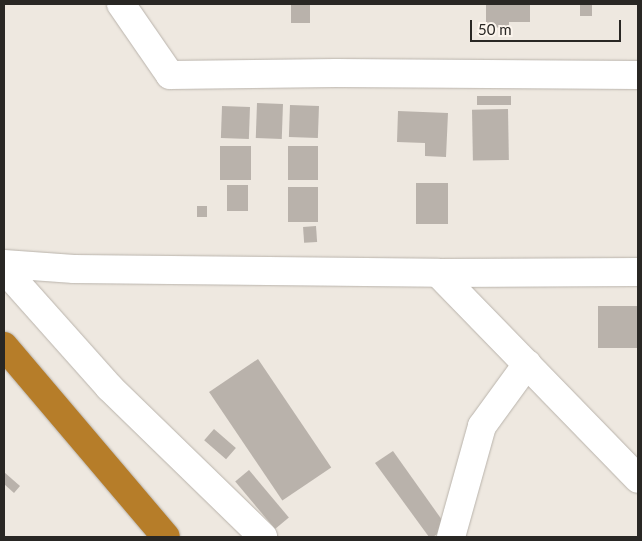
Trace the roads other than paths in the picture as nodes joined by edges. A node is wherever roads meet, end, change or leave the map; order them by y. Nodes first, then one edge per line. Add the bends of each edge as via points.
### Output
1 (121, 4) edge
2 (638, 75) edge
3 (4, 264) edge
4 (4, 269) edge
5 (638, 272) edge
6 (438, 273) junction
7 (4, 346) edge
8 (527, 364) junction
9 (638, 479) edge
10 (166, 537) edge
11 (263, 537) edge
12 (451, 537) edge

1 - 2 street via 170,75
3 - 6 street via 74,269
4 - 11 street via 109,387
5 - 6 street
6 - 8 street
7 - 10 highway
8 - 9 street
8 - 12 street via 482,426

